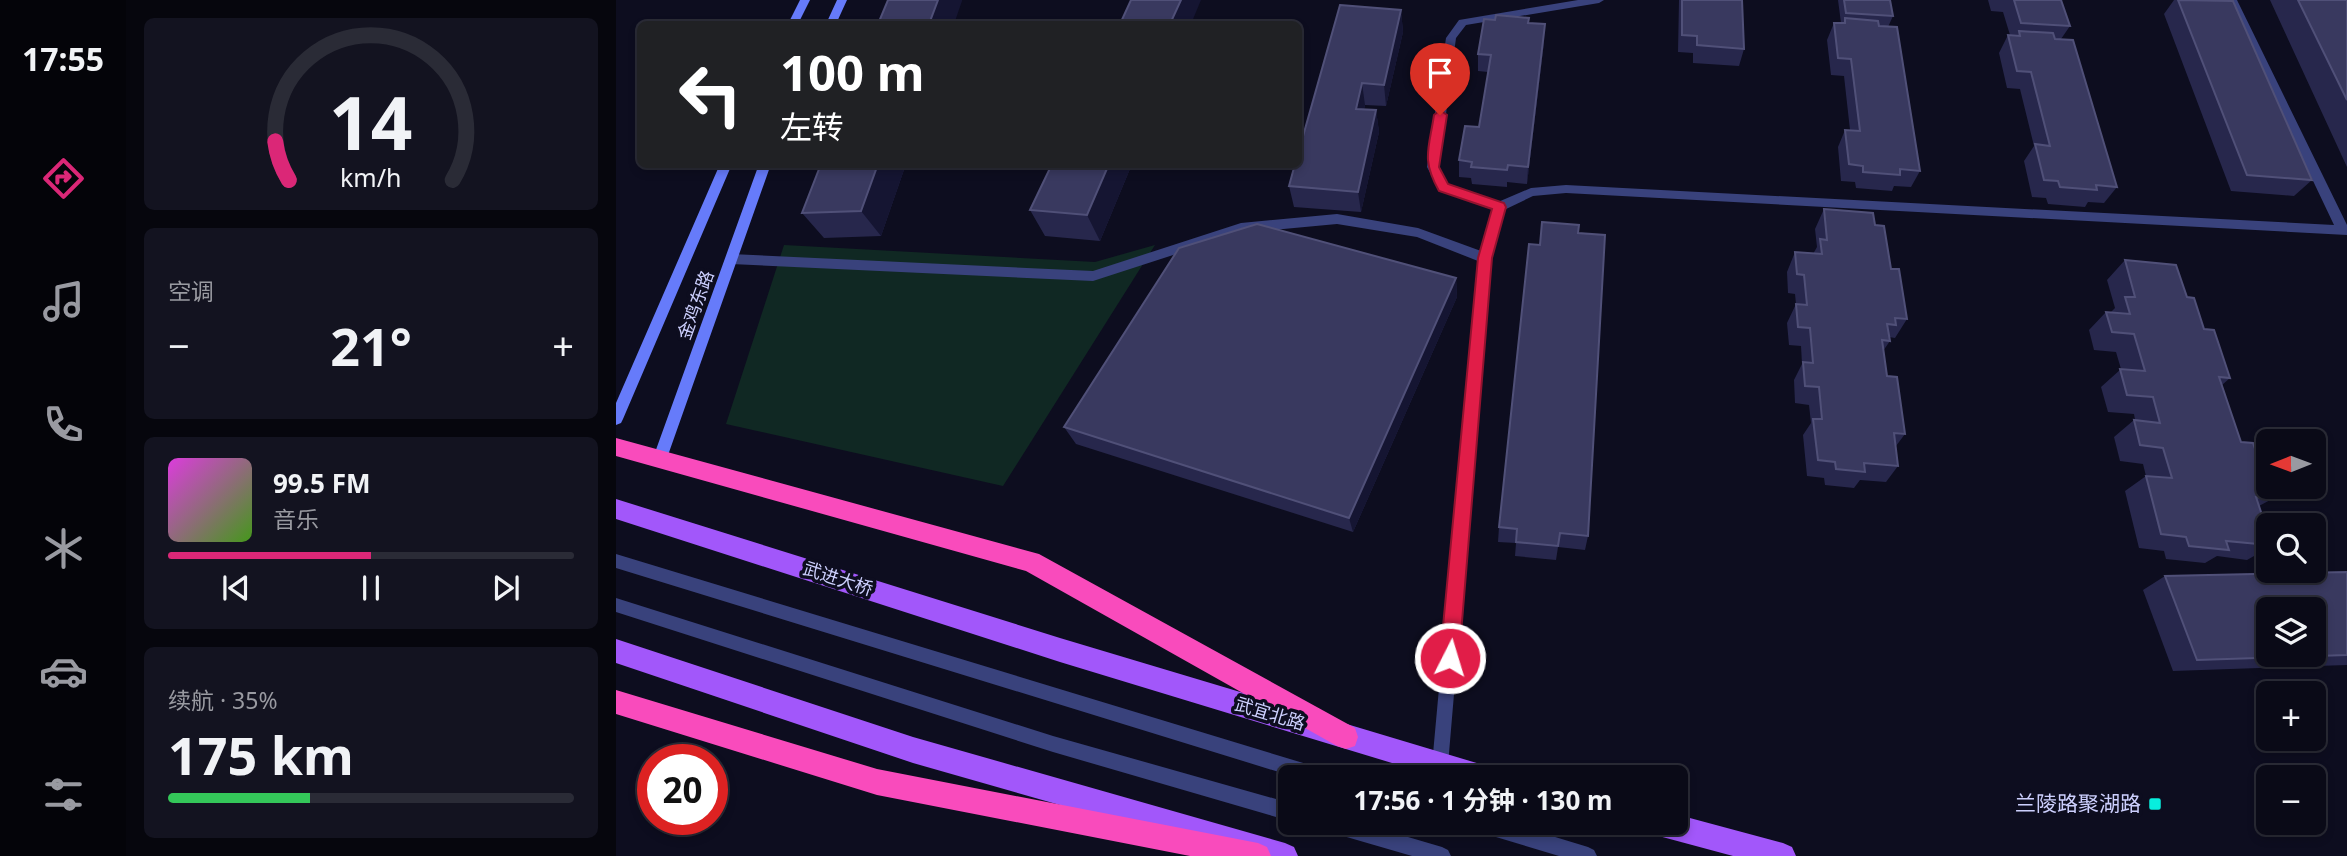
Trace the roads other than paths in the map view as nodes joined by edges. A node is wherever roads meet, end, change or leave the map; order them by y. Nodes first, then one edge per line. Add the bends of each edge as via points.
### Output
1 (805, 0) edge
2 (842, 0) edge
3 (1600, 0) edge
4 (2232, 0) edge
5 (794, 21) edge
6 (832, 21) edge
7 (724, 168) edge
8 (764, 168) edge
9 (1499, 207) junction
10 (2344, 229) edge
11 (1485, 258) junction
12 (731, 259) junction
13 (616, 419) edge
14 (616, 447) edge
15 (660, 457) junction
16 (616, 509) edge
17 (616, 561) edge
18 (616, 605) edge
19 (1060, 650) joint
20 (616, 651) edge
21 (616, 702) edge
22 (1346, 737) junction
23 (1284, 765) edge
24 (1440, 765) joint
25 (1278, 809) edge
26 (1688, 831) edge
27 (1370, 835) edge
28 (1519, 835) edge
29 (1258, 856) edge
30 (1285, 856) edge
31 (1442, 856) edge
32 (1588, 856) edge
33 (1783, 856) edge

1 - 5 street
2 - 6 street
3 - 9 lane via 1463,22 1451,38 1433,167 1443,187
4 - 10 lane
7 - 13 street, 金鸡东路
8 - 12 street, 金鸡东路
9 - 10 lane via 1531,192 1566,189
9 - 11 lane
11 - 12 lane via 1418,233 1337,219 1241,228 1093,276
11 - 24 lane
12 - 15 street, 金鸡东路
14 - 15 highway
15 - 22 highway via 1031,562
16 - 19 main road, 武进大桥
17 - 23 lane
18 - 25 lane via 1053,744
19 - 22 main road, 武宜北路
20 - 30 main road via 914,750
21 - 29 highway via 877,782
22 - 24 main road, 武宜北路
26 - 33 main road
27 - 31 lane
28 - 32 lane

